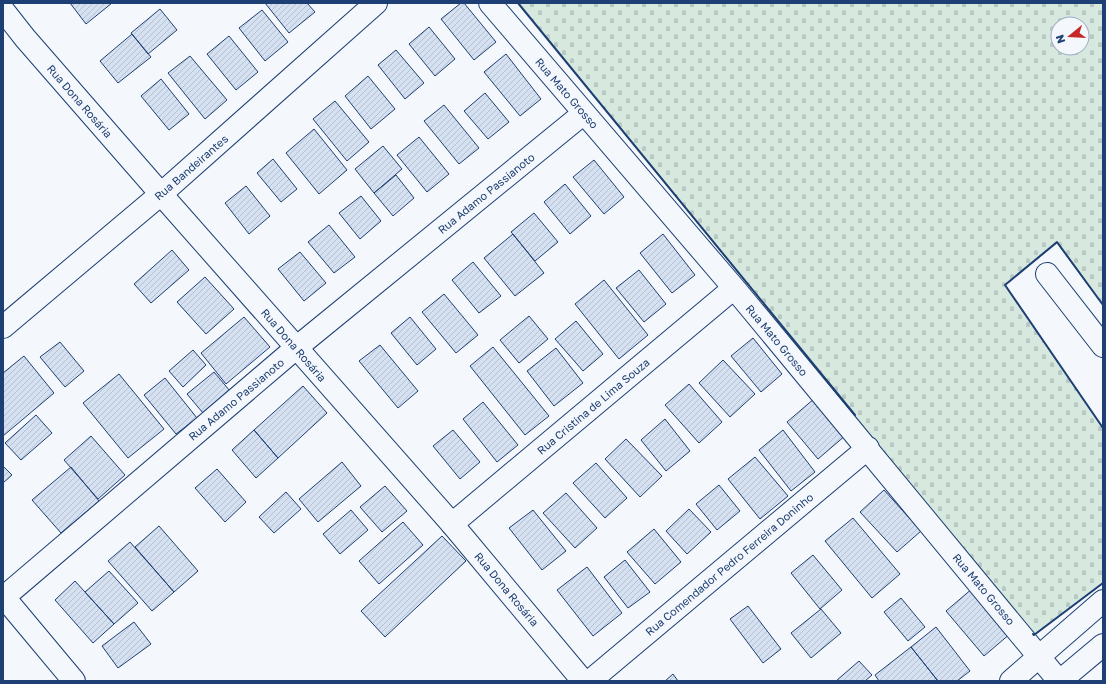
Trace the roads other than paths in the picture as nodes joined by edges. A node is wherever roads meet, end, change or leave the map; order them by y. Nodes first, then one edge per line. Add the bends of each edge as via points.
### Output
1 (376, 3) edge
2 (490, 3) edge
3 (3, 10) edge
4 (584, 113) junction
5 (161, 194) junction
6 (1047, 274) dead end
7 (734, 288) junction
8 (3, 328) edge
9 (1103, 346) edge
10 (296, 348) junction
11 (868, 448) junction
12 (452, 524) junction
13 (3, 597) edge
14 (1103, 601) edge
15 (1103, 645) edge
16 (1040, 656) junction
17 (74, 681) edge
18 (583, 681) edge
19 (590, 681) edge
20 (1011, 681) edge
21 (1060, 681) edge

1 - 5 street, Rua Bandeirantes
2 - 4 street, Rua Mato Grosso
3 - 5 street, Rua Dona Rosária
4 - 7 street, Rua Mato Grosso
4 - 10 street, Rua Adamo Passianoto
5 - 8 street, Rua Bandeirantes
5 - 10 street, Rua Dona Rosária
6 - 9 street
7 - 11 street, Rua Mato Grosso
7 - 12 street, Rua Cristina de Lima Souza
10 - 12 street, Rua Dona Rosária
10 - 13 street, Rua Adamo Passianoto
11 - 16 street, Rua Mato Grosso
11 - 19 street, Rua Comendador Pedro Ferreira Doninho
12 - 18 street, Rua Dona Rosária
13 - 17 street
14 - 16 street
15 - 21 street
16 - 20 street
16 - 21 street, Rua Mato Grosso

